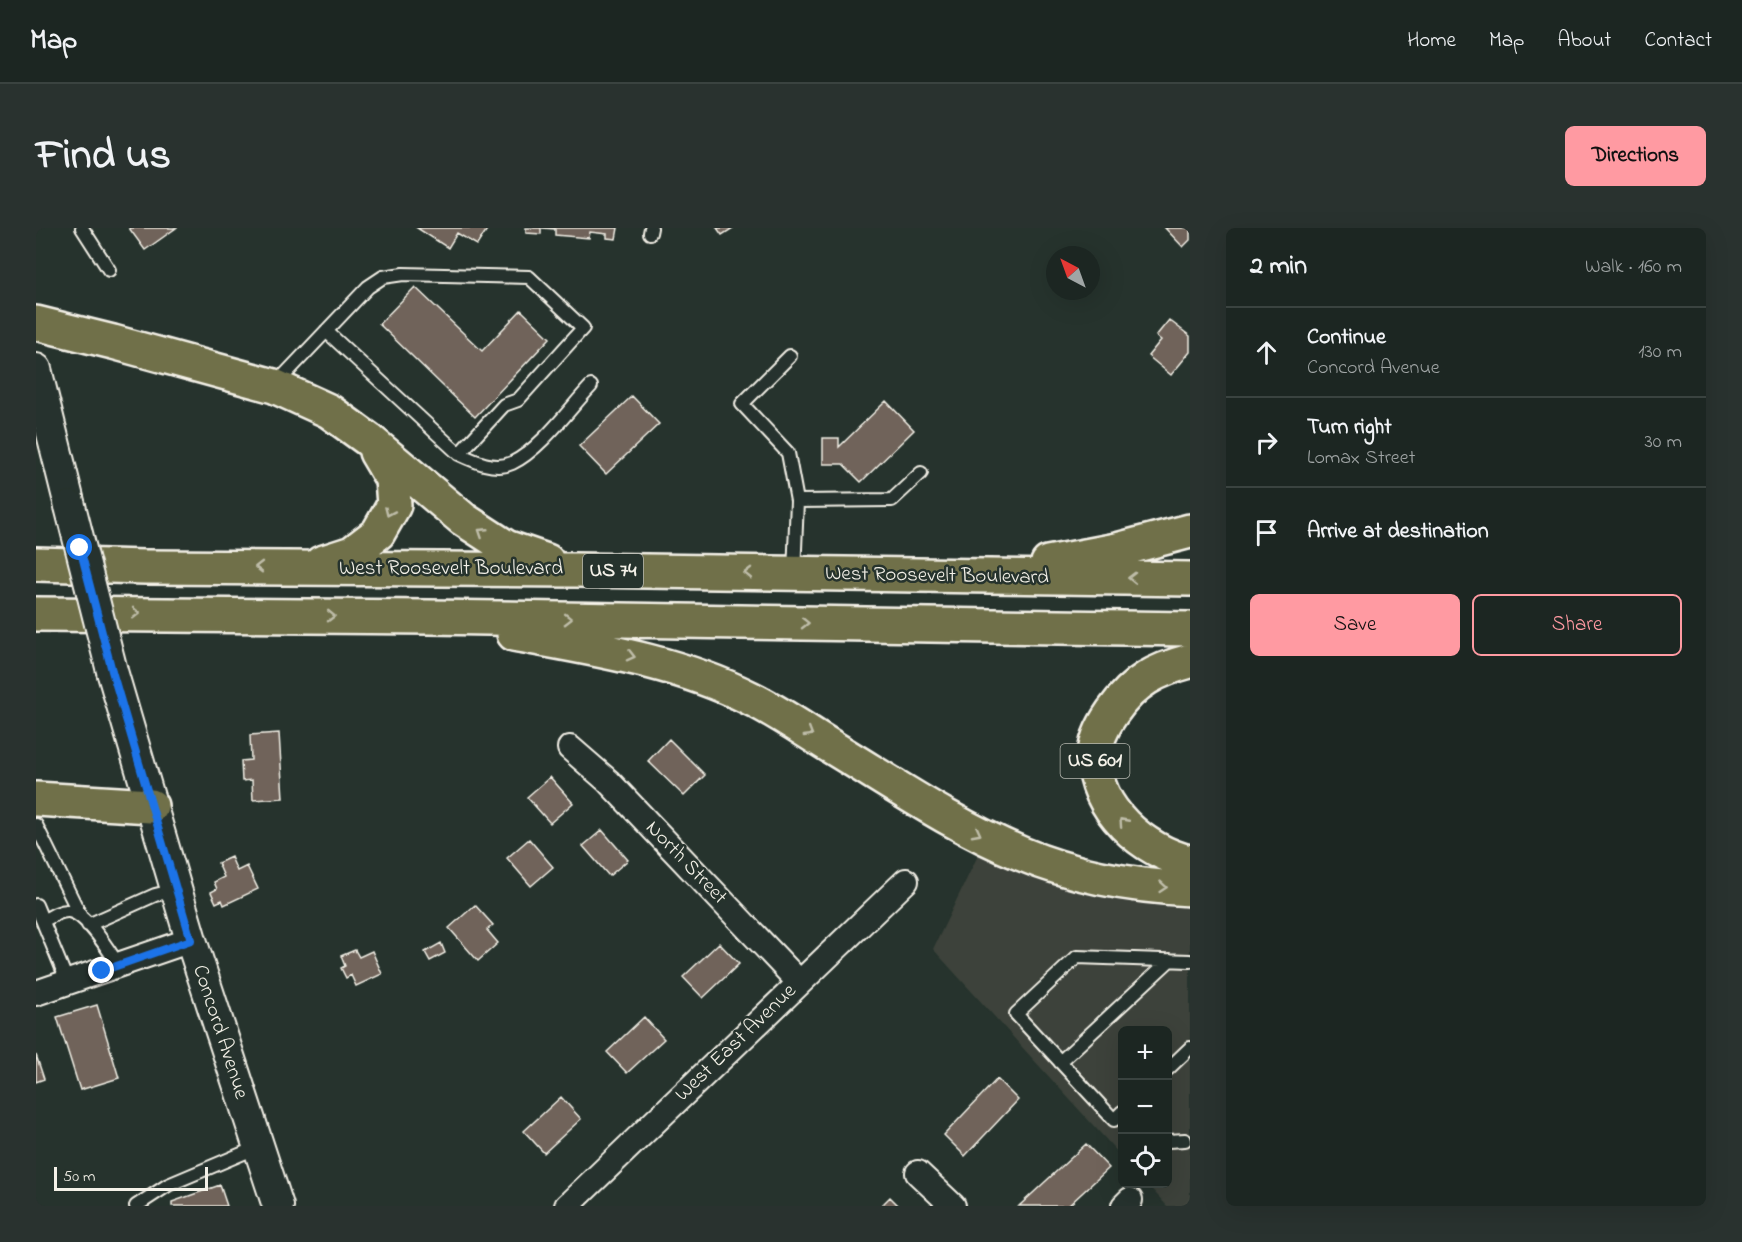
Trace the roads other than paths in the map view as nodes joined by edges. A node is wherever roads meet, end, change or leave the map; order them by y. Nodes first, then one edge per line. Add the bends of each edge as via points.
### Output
1 (82, 228) edge
2 (109, 270) dead end
3 (36, 323) edge
4 (326, 331) junction
5 (790, 356) dead end
6 (36, 369) edge
7 (274, 386) junction
8 (591, 386) dead end
9 (369, 440) junction
10 (459, 454) junction
11 (921, 473) dead end
12 (797, 501) junction
13 (1190, 531) edge
14 (36, 564) edge
15 (307, 568) junction
16 (575, 570) junction
17 (794, 574) junction
18 (981, 576) junction
19 (1190, 579) edge
20 (36, 614) edge
21 (430, 617) junction
22 (1190, 629) edge
23 (1190, 661) edge
24 (570, 748) dead end
25 (151, 806) junction
26 (39, 812) edge
27 (1190, 862) edge
28 (906, 881) dead end
29 (1190, 889) edge
30 (176, 890) junction
31 (36, 905) edge
32 (43, 921) junction
33 (84, 921) junction
34 (191, 940) junction
35 (1170, 960) junction
36 (1190, 961) edge
37 (119, 966) junction
38 (799, 982) junction
39 (68, 983) junction
40 (36, 993) edge
41 (1190, 1048) edge
42 (1060, 1062) junction
43 (1172, 1064) edge
44 (1118, 1117) edge
45 (1188, 1140) edge
46 (1172, 1141) edge
47 (258, 1147) junction
48 (918, 1173) dead end
49 (136, 1206) edge
50 (278, 1206) edge
51 (567, 1206) edge
52 (953, 1206) edge

1 - 2 lane
3 - 7 highway
4 - 7 lane
4 - 10 lane
4 - 10 lane via 368,286 383,276 529,277 583,328 518,400 504,405
5 - 12 lane via 742,404 788,453
6 - 25 street, Concord Avenue, bridge via 112,671
7 - 9 highway via 329,411
8 - 10 lane via 536,446 511,464 482,465
9 -> 15 highway via 392,479 394,505 378,533 352,552
16 -> 9 highway via 506,547 463,519
11 - 12 lane via 892,500
12 - 17 lane
13 - 18 highway via 1117,550
15 -> 14 highway, West Roosevelt Boulevard / US 74
15 - 16 highway, West Roosevelt Boulevard / US 74
17 -> 16 highway, West Roosevelt Boulevard / US 74
17 - 18 highway, West Roosevelt Boulevard / US 74
19 -> 18 highway, West Roosevelt Boulevard / US 74
20 -> 21 highway, US 74
21 -> 22 highway, US 74
21 -> 29 highway via 617,653 710,681 751,698 939,813 1023,855 1091,876 1159,888
27 -> 23 highway, US 601 via 1157,851 1121,821 1107,804 1095,756 1111,714 1127,696 1146,678
24 - 38 street, North Street via 608,781
25 - 26 highway
25 - 30 street, Concord Avenue
26 - 33 lane
28 - 38 street, West East Avenue
30 - 33 lane
30 - 34 street, Concord Avenue
31 - 32 lane
32 - 33 lane via 68,911
32 - 39 lane
33 - 37 lane
34 - 37 street
34 - 47 street, Concord Avenue
35 - 36 lane
35 - 42 lane
35 - 42 lane via 1077,957 1059,973 1016,1014
37 - 39 street
38 - 51 street, West East Avenue
39 - 40 street
41 - 43 lane
42 - 44 lane
45 - 46 lane
47 - 49 lane via 168,1185
47 - 50 street, Concord Avenue
48 - 52 street

